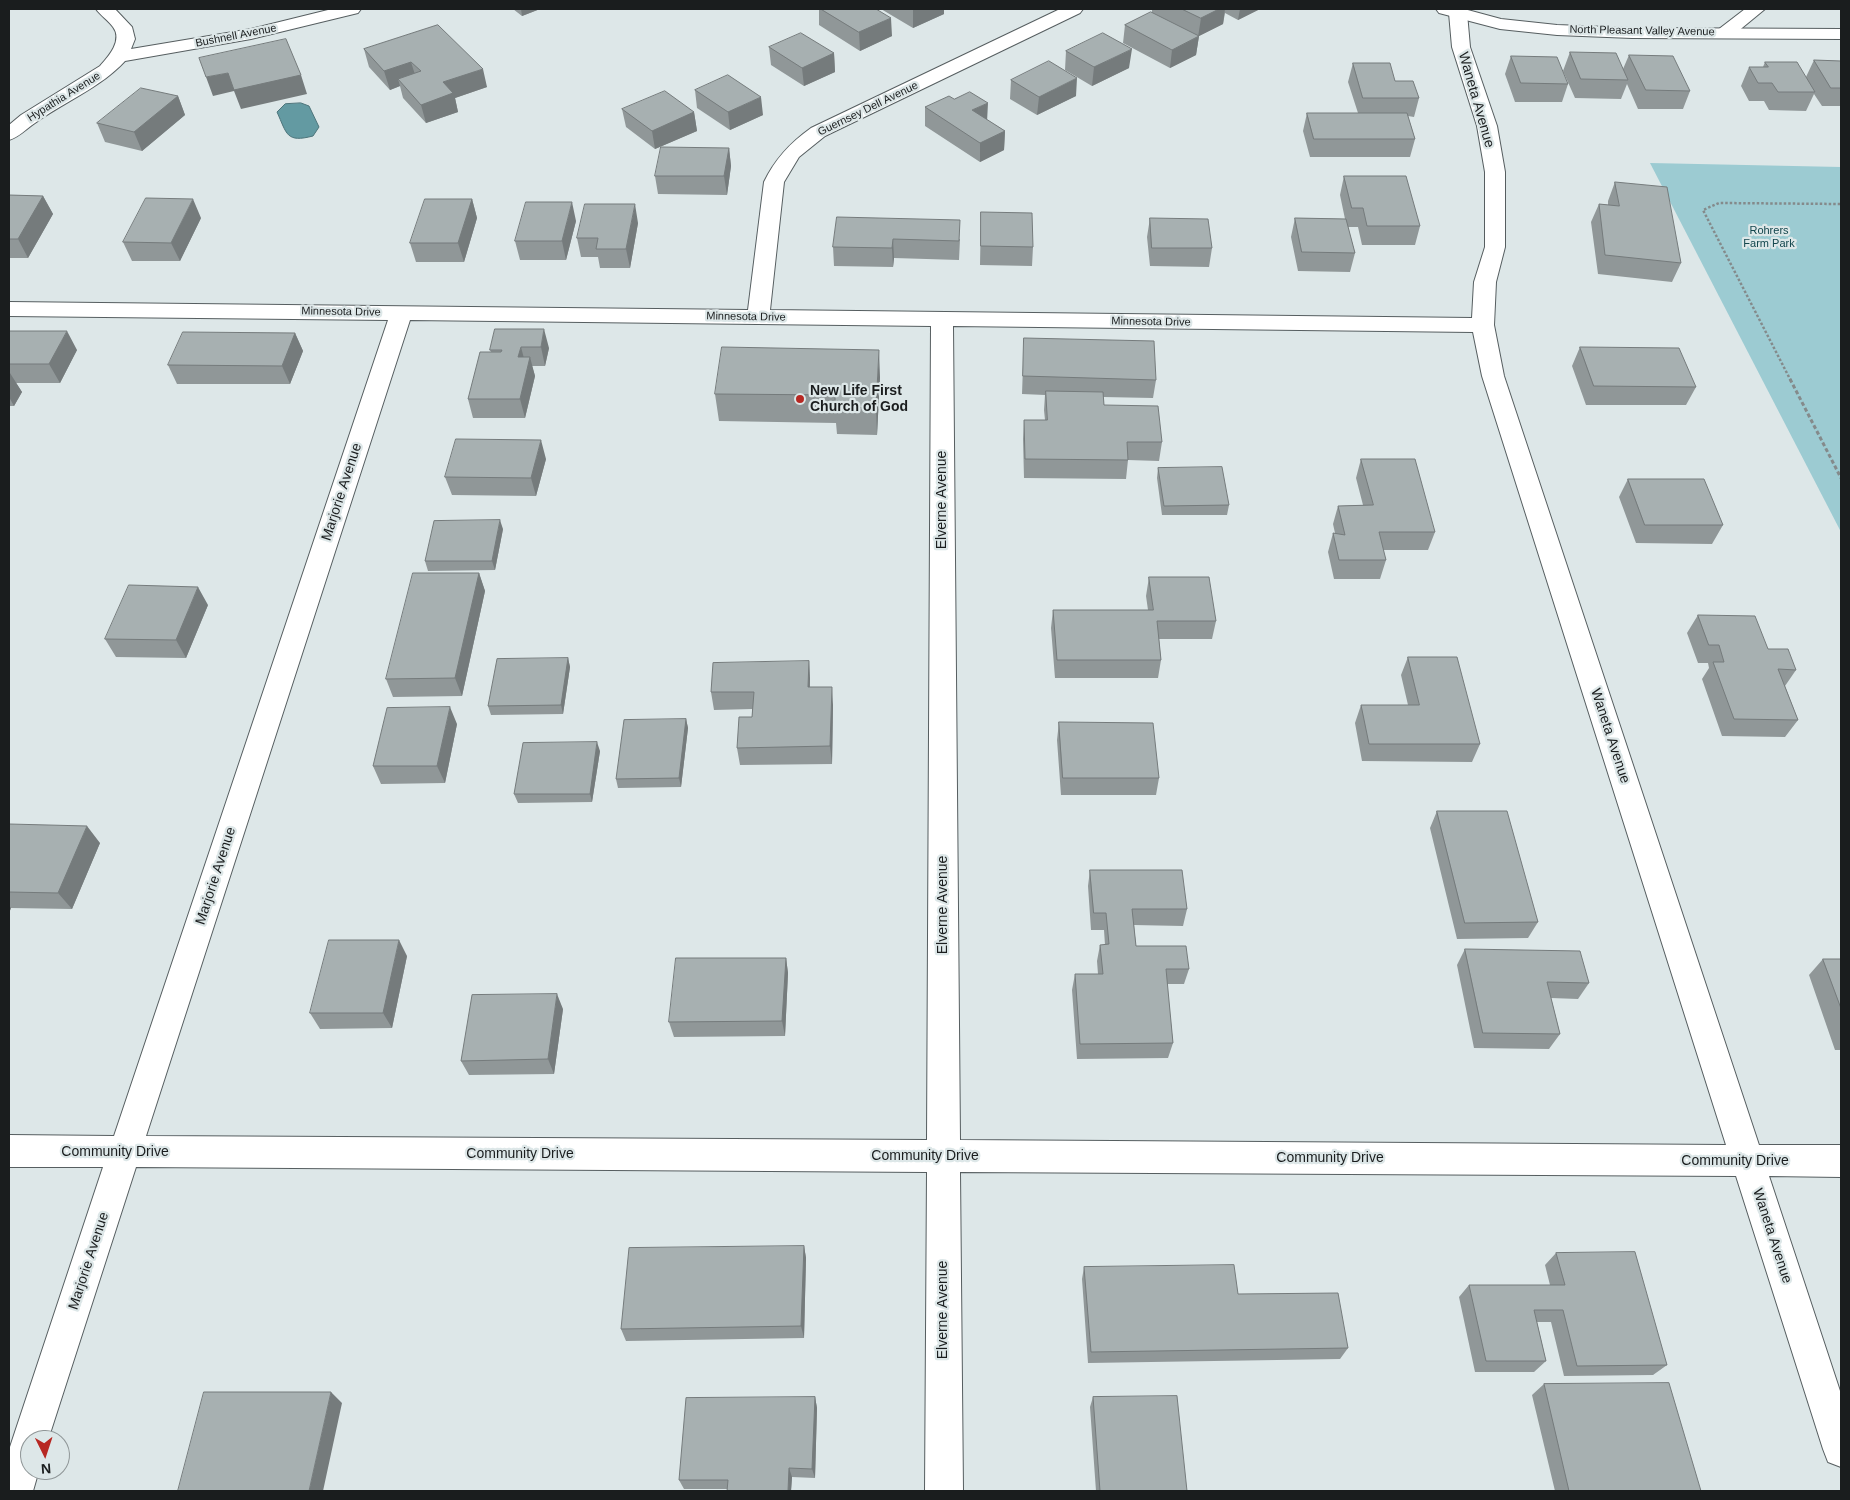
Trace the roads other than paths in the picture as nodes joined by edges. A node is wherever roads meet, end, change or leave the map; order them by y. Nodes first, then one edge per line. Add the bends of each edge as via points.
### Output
1 (106, 9) edge
2 (352, 9) edge
3 (1074, 9) edge
4 (1756, 9) edge
5 (1451, 11) edge
6 (1725, 33) junction
7 (1841, 34) edge
8 (119, 57) junction
9 (9, 134) edge
10 (9, 309) edge
11 (401, 313) junction
12 (758, 317) junction
13 (942, 319) junction
14 (1484, 326) junction
15 (9, 1151) edge
16 (125, 1152) junction
17 (943, 1156) junction
18 (1748, 1161) junction
19 (1841, 1161) edge
20 (34, 1430) edge
21 (1841, 1449) edge
22 (20, 1472) edge
23 (14, 1491) edge
24 (944, 1491) edge

1 - 8 street via 123,27 126,39
2 - 8 street, Bushnell Avenue via 251,34
3 - 12 street, Guernsey Dell Avenue via 818,132 796,148 782,164 774,182
4 - 6 street
5 - 6 street, North Pleasant Valley Avenue via 1500,24 1557,30
5 - 14 street, Waneta Avenue via 1486,126 1495,172 1495,247 1485,282
6 - 7 street, North Pleasant Valley Avenue
8 - 9 street, Hypathia Avenue via 107,70
10 - 11 street, Minnesota Drive
11 - 12 street, Minnesota Drive
11 - 16 street, Marjorie Avenue
12 - 13 street, Minnesota Drive
13 - 14 street, Minnesota Drive
13 - 17 street, Elverne Avenue
14 - 18 street, Waneta Avenue via 1493,376
15 - 16 street, Community Drive
16 - 17 street, Community Drive
16 - 20 street, Marjorie Avenue
17 - 18 street, Community Drive
17 - 24 street, Elverne Avenue
18 - 19 street, Community Drive
18 - 21 street, Waneta Avenue
22 - 23 street, Marjorie Avenue

